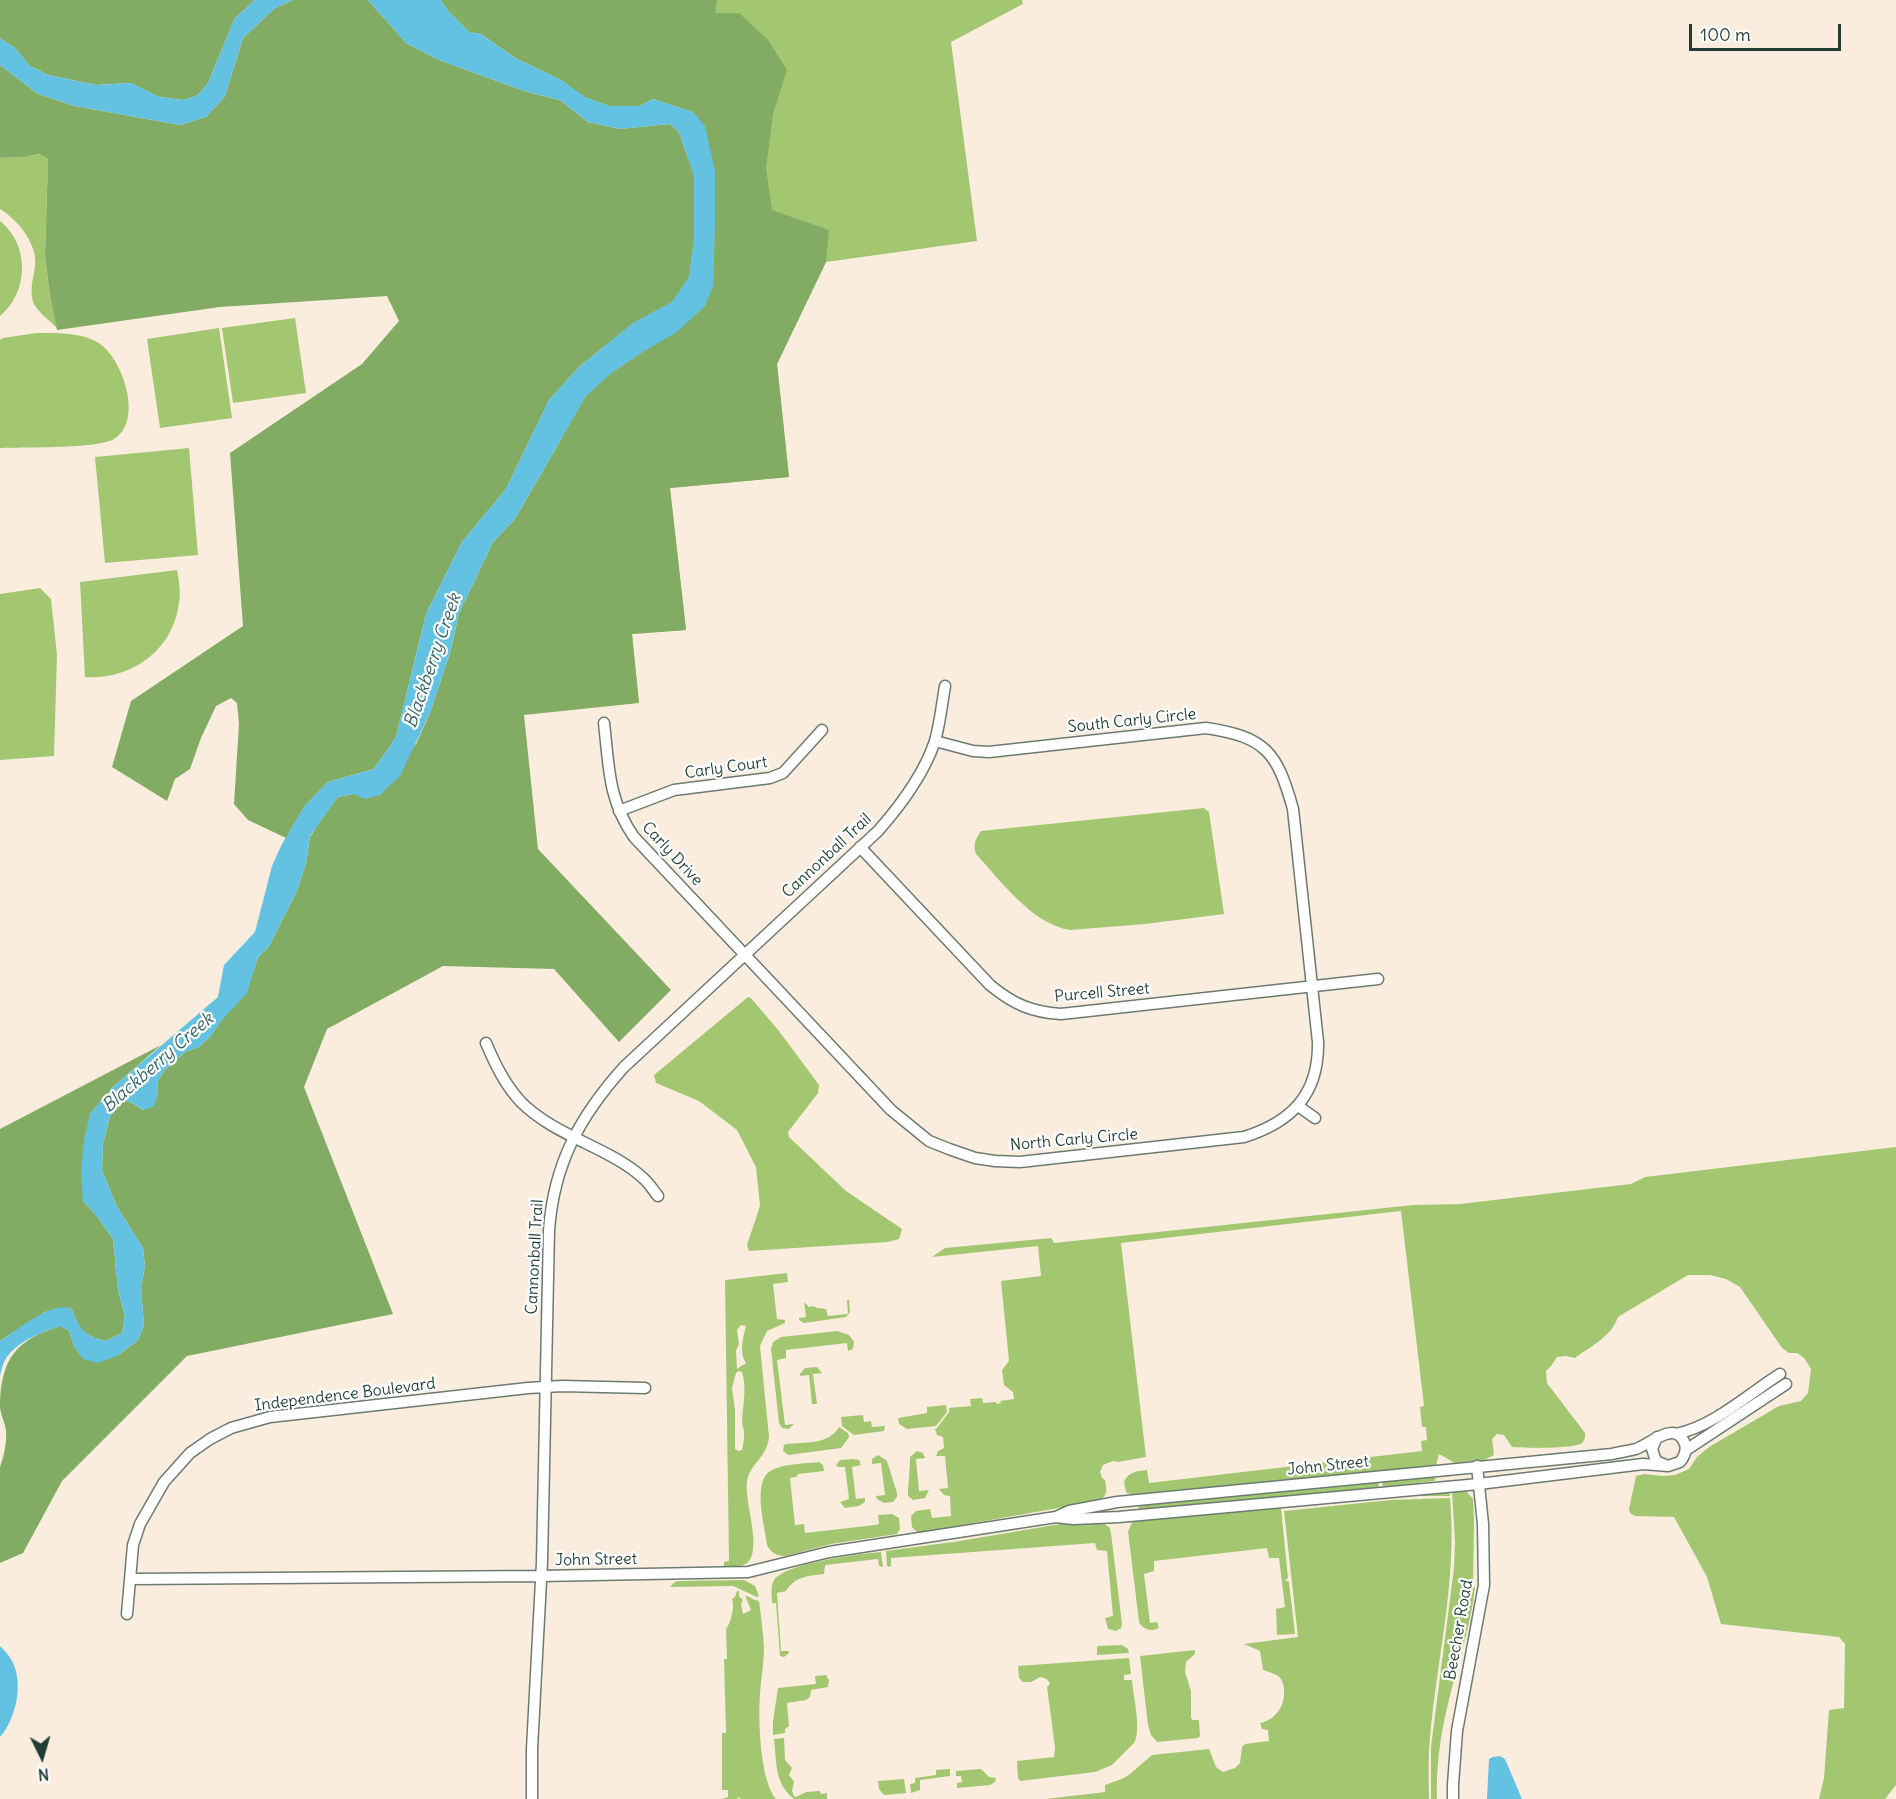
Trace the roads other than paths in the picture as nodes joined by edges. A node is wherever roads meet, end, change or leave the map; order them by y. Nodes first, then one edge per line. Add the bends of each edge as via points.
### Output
1 (945, 686) dead end
2 (604, 723) dead end
3 (822, 730) dead end
4 (935, 741) junction
5 (619, 811) junction
6 (860, 847) junction
7 (746, 954) junction
8 (1378, 979) dead end
9 (1312, 987) junction
10 (486, 1043) dead end
11 (1298, 1106) junction
12 (1315, 1118) dead end
13 (573, 1138) junction
14 (658, 1196) dead end
15 (1780, 1374) dead end
16 (1786, 1384) dead end
17 (545, 1387) junction
18 (645, 1388) dead end
19 (1676, 1434) junction
20 (1657, 1437) junction
21 (1686, 1450) junction
22 (1606, 1455) junction
23 (1477, 1466) junction
24 (1668, 1466) junction
25 (1608, 1468) junction
26 (1479, 1484) junction
27 (1056, 1517) junction
28 (541, 1576) junction
29 (131, 1579) junction
30 (127, 1614) dead end
31 (532, 1799) edge
32 (1453, 1799) edge

1 - 4 street, Cannonball Trail
2 - 5 street, Carly Drive via 611,786
3 - 5 street, Carly Court via 783,773 674,790
4 - 6 street, Cannonball Trail via 897,809
4 - 9 street, South Carly Circle via 989,752 1206,728 1253,740 1271,756 1293,809
5 - 7 street, Carly Drive via 634,837
6 - 7 street, Cannonball Trail
6 - 9 street, Purcell Street via 990,985 1032,1010 1061,1014
7 - 11 street, North Carly Circle via 891,1110 929,1141 975,1158 1020,1162 1244,1137 1274,1125
7 - 13 street, Cannonball Trail via 624,1067 596,1099
8 - 9 street, Purcell Street
9 - 11 street, North Carly Circle via 1318,1054 1316,1070
10 - 13 street via 519,1100
11 - 12 street
13 - 14 street via 629,1167
13 - 17 street, Cannonball Trail via 557,1178 550,1220
15 - 19 street via 1693,1430
16 - 21 street
17 - 18 street, Independence Boulevard
17 - 28 street, Cannonball Trail
17 - 29 street, Independence Boulevard via 270,1417 231,1428 190,1453 164,1482 140,1524 133,1545
19 - 20 street via 1669,1432
19 - 21 street
20 - 22 street, John Street via 1637,1448
20 - 24 street via 1652,1453 1656,1461
21 - 24 street via 1680,1462
22 - 23 street, John Street
22 - 25 street
23 - 26 street, Beecher Road
23 - 27 street, John Street via 1117,1502
24 - 25 street, John Street
25 - 26 street, John Street
26 - 27 street, John Street via 1119,1517
26 - 32 street, Beecher Road via 1484,1585 1457,1731
27 - 28 street, John Street via 829,1552 748,1572
28 - 29 street, John Street
28 - 31 street, Cannonball Trail
29 - 30 street, Independence Boulevard

